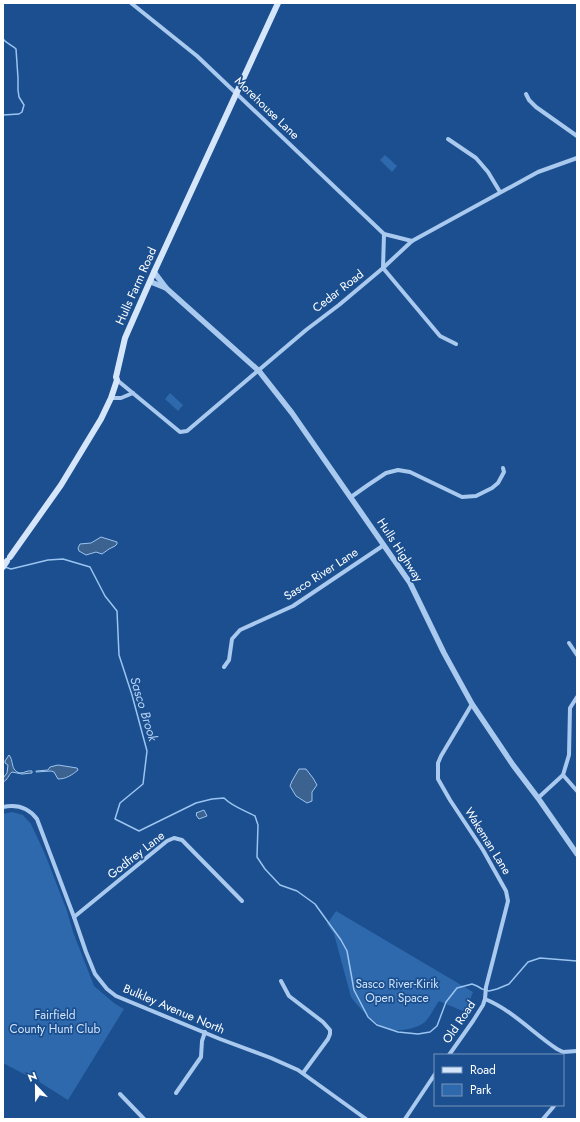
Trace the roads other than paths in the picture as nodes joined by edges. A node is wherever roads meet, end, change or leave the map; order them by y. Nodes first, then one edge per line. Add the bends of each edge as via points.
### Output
1 (131, 3) edge
2 (278, 3) edge
3 (236, 92) junction
4 (526, 94) dead end
5 (577, 136) edge
6 (448, 139) dead end
7 (577, 158) edge
8 (500, 192) junction
9 (384, 234) junction
10 (412, 241) junction
11 (384, 268) junction
12 (154, 272) junction
13 (151, 282) junction
14 (166, 288) junction
15 (456, 344) dead end
16 (259, 371) junction
17 (117, 380) junction
18 (133, 393) junction
19 (111, 398) junction
20 (503, 468) dead end
21 (351, 497) junction
22 (384, 545) junction
23 (3, 567) edge
24 (569, 642) dead end
25 (577, 655) edge
26 (224, 667) dead end
27 (577, 697) edge
28 (472, 704) junction
29 (562, 775) junction
30 (577, 791) edge
31 (538, 798) junction
32 (3, 807) edge
33 (577, 854) edge
34 (242, 902) dead end
35 (74, 917) junction
36 (281, 981) dead end
37 (485, 999) junction
38 (205, 1032) junction
39 (577, 1051) edge
40 (450, 1054) edge
41 (304, 1073) junction
42 (434, 1076) edge
43 (176, 1093) dead end
44 (120, 1094) dead end
45 (554, 1106) dead end
46 (144, 1119) edge
47 (366, 1119) edge
48 (405, 1119) edge
49 (543, 1119) edge

1 - 3 street, Morehouse Lane via 197,56
2 - 3 main road, Hulls Farm Road
3 - 9 street, Morehouse Lane
3 - 12 main road, Hulls Farm Road
4 - 5 street via 536,107
6 - 8 street via 476,158
7 - 8 street, Cedar Road via 538,172
8 - 10 street, Cedar Road
9 - 10 street, Morehouse Lane
9 - 11 street
10 - 11 street, Cedar Road
11 - 15 street via 440,336
11 - 16 street, Cedar Road via 326,313
12 - 13 main road, Hulls Farm Road
12 - 14 street, Hulls Highway
13 - 14 street, Hulls Highway
13 - 17 main road, Hulls Farm Road via 125,338
14 - 16 street, Hulls Highway
16 - 18 street, Cedar Road via 187,431 180,432
16 - 21 street, Hulls Highway
17 - 18 street, Cedar Road
17 - 19 main road, Hulls Farm Road
18 - 19 street
19 - 23 main road, Hulls Farm Road via 62,485
20 - 21 street via 504,472 498,483 476,496 462,496 410,472 398,470 386,473
21 - 22 street, Hulls Highway
22 - 26 street, Sasco River Lane via 293,606 240,630 232,640 229,660
22 - 28 street, Hulls Highway via 410,583
24 - 25 street
27 - 29 street via 570,708 569,755
28 - 31 street, Hulls Highway
28 - 37 street, Wakeman Lane via 441,756 438,763 438,779 484,850 506,891 508,901
29 - 30 street
29 - 31 street
31 - 33 street, Hulls Highway
32 - 35 street, Bulkley Avenue North via 24,808 37,819
34 - 35 street, Godfrey Lane via 182,840 174,838
35 - 38 street, Bulkley Avenue North via 95,974 107,989 116,996
36 - 41 street via 289,996 330,1030 328,1039
37 - 39 street via 506,1011 557,1049 563,1052
37 - 40 street, Old Road
38 - 41 street, Bulkley Avenue North
38 - 43 street via 201,1057
41 - 47 street, Bulkley Avenue North
42 - 48 street
44 - 46 street
45 - 49 street

